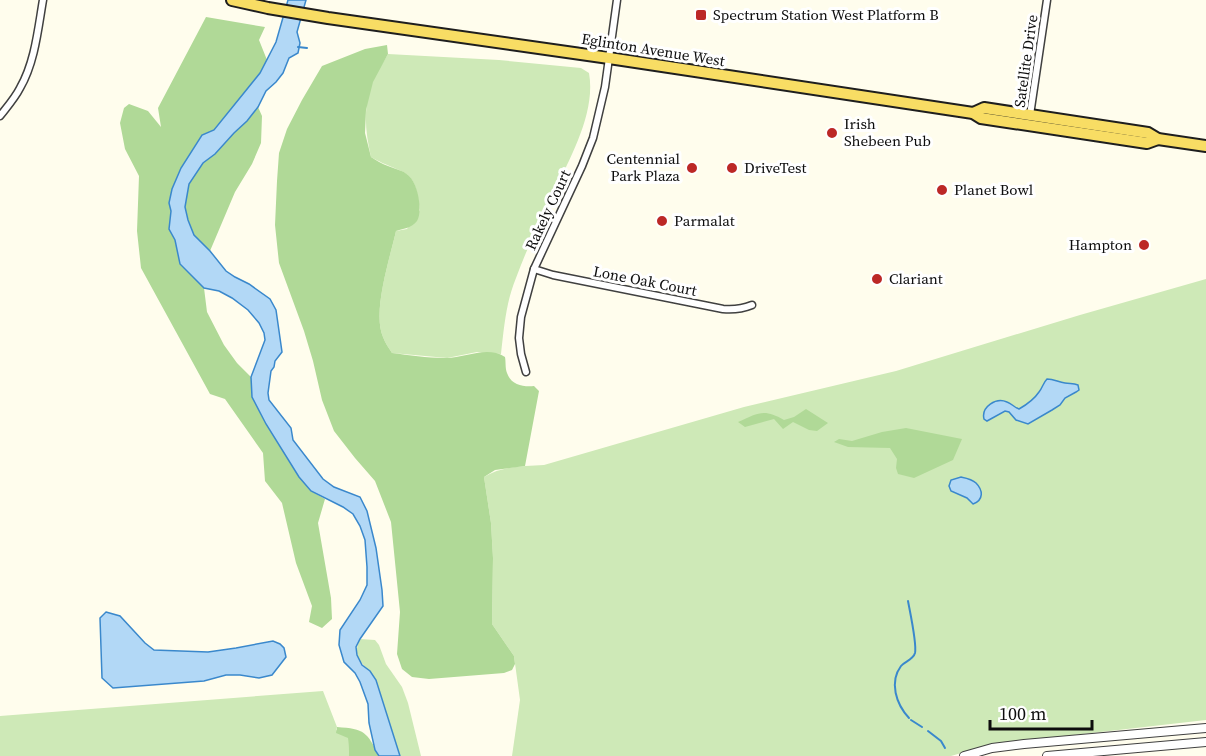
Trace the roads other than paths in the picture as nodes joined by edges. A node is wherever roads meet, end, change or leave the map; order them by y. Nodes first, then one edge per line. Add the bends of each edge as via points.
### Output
1 (43, 0) edge
2 (232, 0) edge
3 (618, 0) edge
4 (1047, 0) edge
5 (609, 58) junction
6 (0, 116) edge
7 (1029, 120) junction
8 (1206, 146) edge
9 (534, 269) junction
10 (752, 305) dead end
11 (526, 372) dead end
12 (1206, 728) edge
13 (1206, 742) edge
14 (964, 756) edge
15 (1047, 756) edge

1 - 6 street via 29,66 20,88
2 - 5 main road, Eglinton Avenue West via 328,18
3 - 5 street, Rakely Court
4 - 7 street, Satellite Drive
5 - 7 main road, Eglinton Avenue West via 973,113 981,118
5 - 9 street, Rakely Court via 593,138
7 - 8 main road, Eglinton Avenue West via 1148,133 1158,139
9 - 10 street, Lone Oak Court via 723,309
9 - 11 street, Rakely Court via 519,338
12 - 14 street via 1024,744
13 - 15 street

